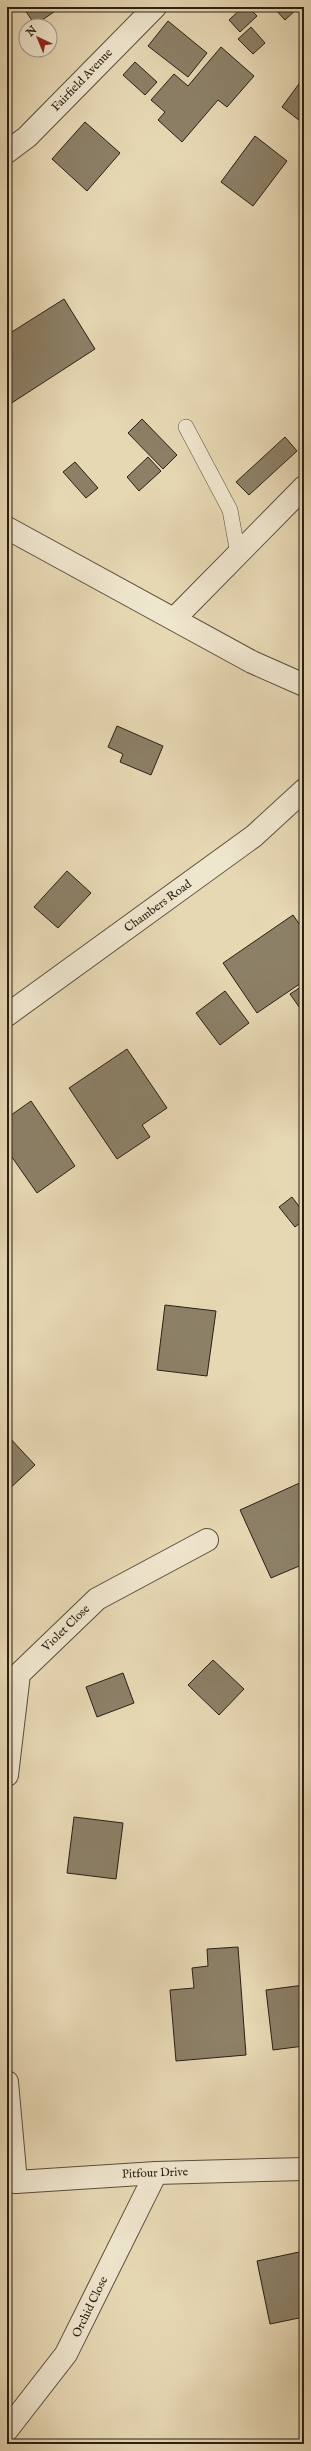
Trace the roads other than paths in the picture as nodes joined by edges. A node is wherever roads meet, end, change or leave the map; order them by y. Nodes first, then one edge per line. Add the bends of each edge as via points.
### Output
1 (155, 7) edge
2 (7, 152) edge
3 (186, 427) dead end
4 (304, 487) edge
5 (7, 528) edge
6 (238, 554) junction
7 (174, 619) junction
8 (304, 685) edge
9 (304, 790) edge
10 (7, 1016) edge
11 (207, 1540) dead end
12 (7, 1775) edge
13 (7, 2082) edge
14 (304, 2169) edge
15 (156, 2173) junction
16 (11, 2181) edge
17 (7, 2430) edge

1 - 2 street, Fairfield Avenue via 27,137
3 - 6 lane via 230,510
4 - 6 street
5 - 7 street
6 - 7 street
7 - 8 street via 252,662
9 - 10 street, Chambers Road via 254,836
11 - 12 street, Violet Close via 97,1599 19,1674
13 - 16 street
14 - 15 street, Pitfour Drive
15 - 16 street, Pitfour Drive
15 - 17 street, Orchid Close via 66,2354

